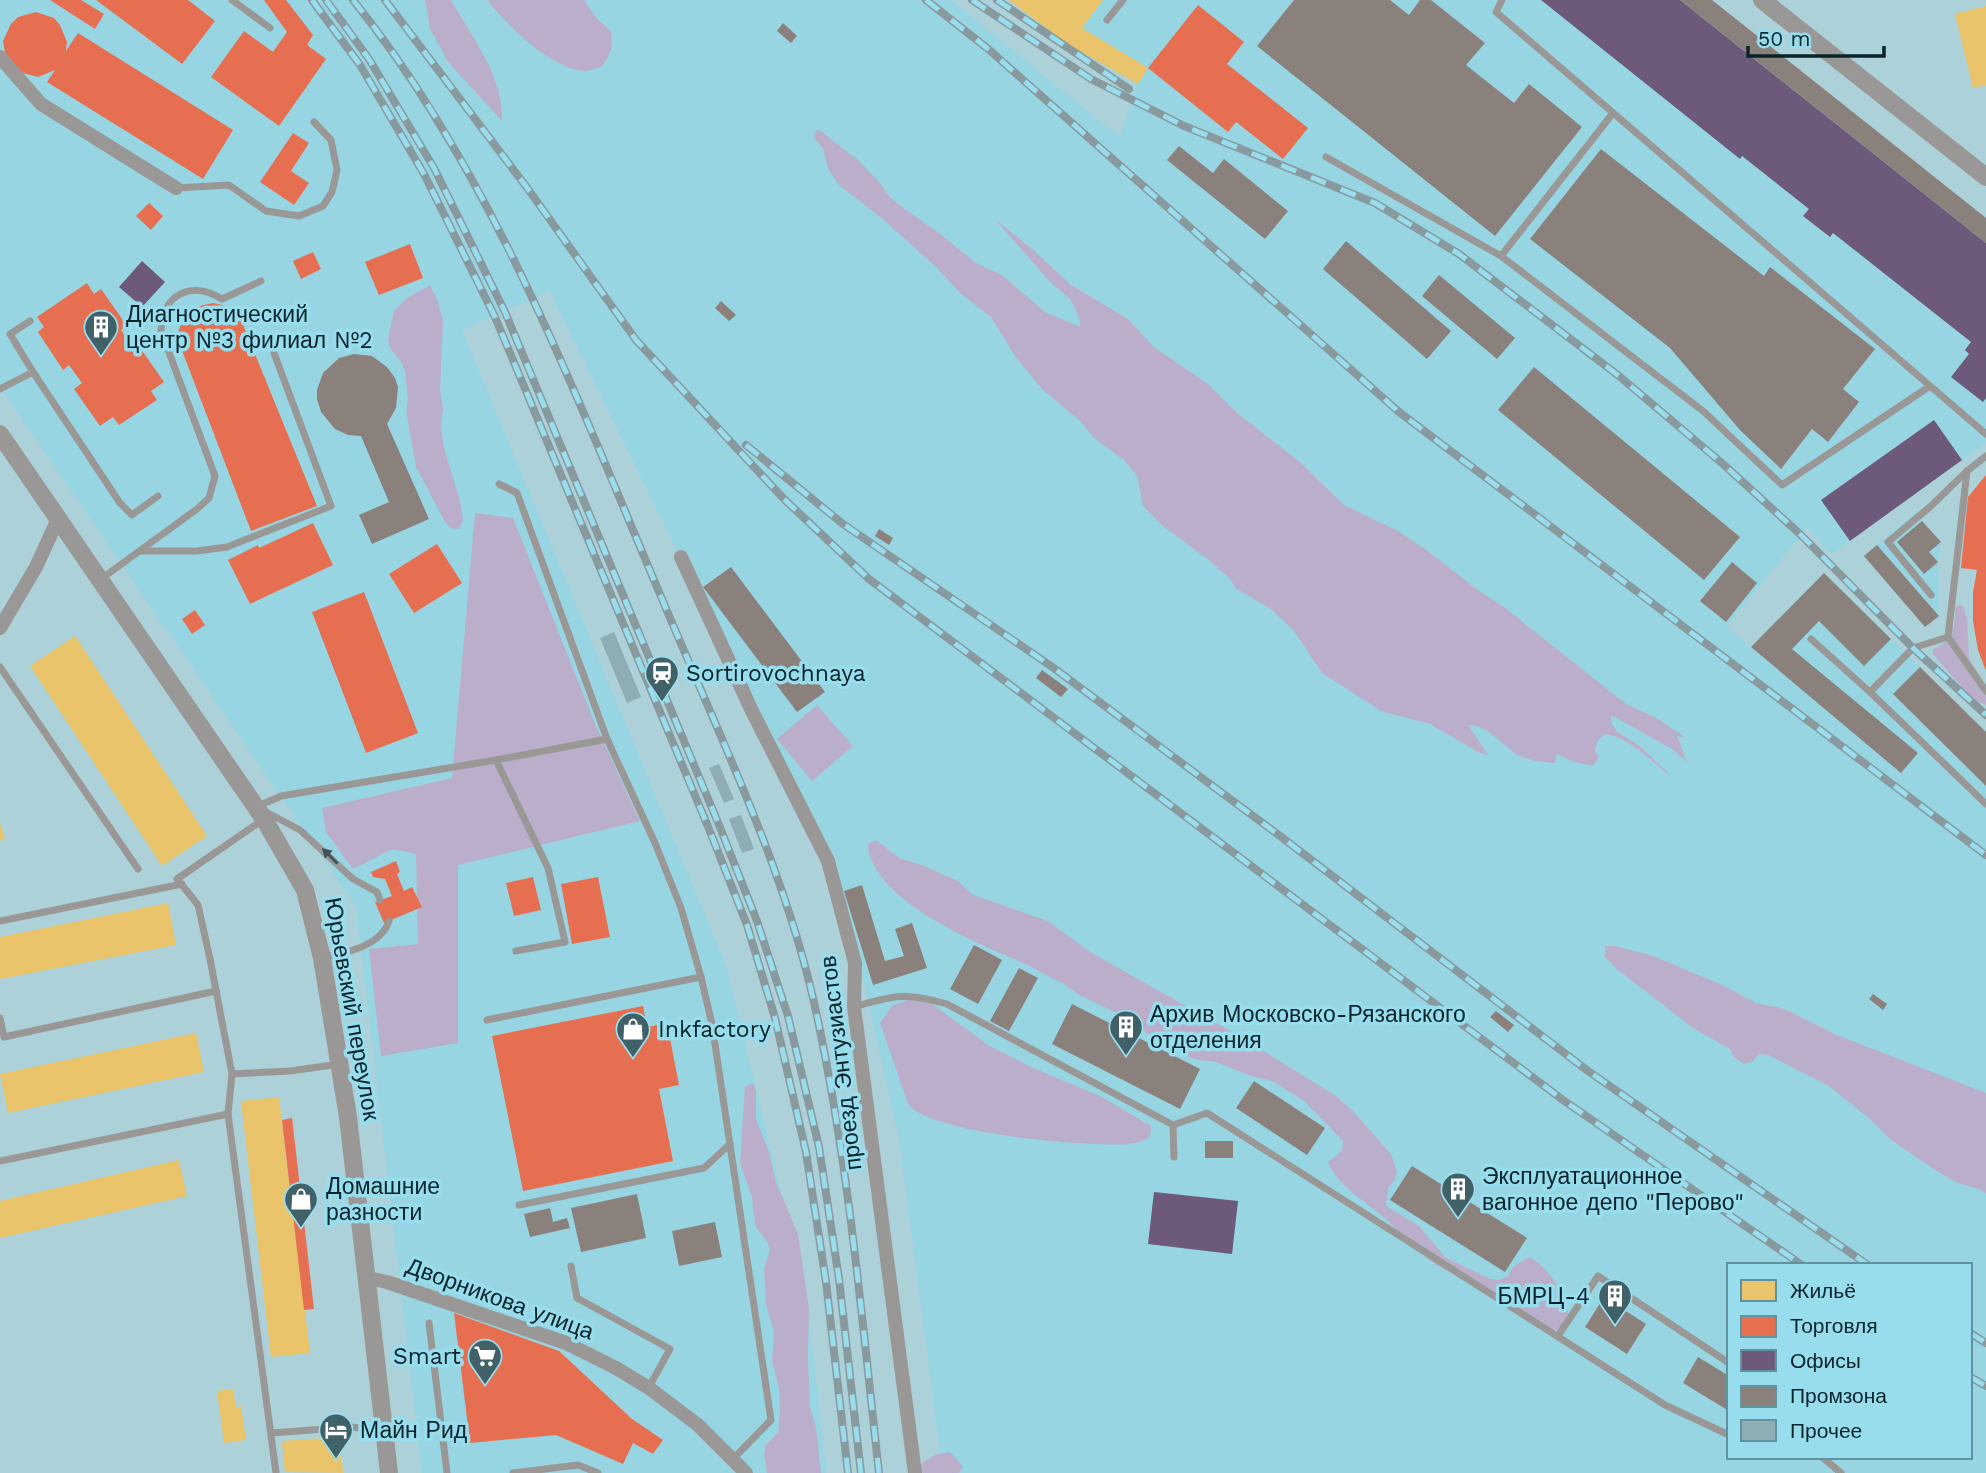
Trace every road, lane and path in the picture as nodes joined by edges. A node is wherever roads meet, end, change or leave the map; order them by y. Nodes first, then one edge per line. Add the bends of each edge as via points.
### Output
1 (232, 0) edge
2 (1123, 0) edge
3 (1502, 0) edge
4 (1762, 0) edge
5 (1107, 20) dead end
6 (270, 28) dead end
7 (0, 57) edge
8 (1613, 113) junction
9 (314, 122) dead end
10 (1326, 157) dead end
11 (1986, 177) edge
12 (176, 188) joint
13 (1501, 256) junction
14 (261, 281) dead end
15 (30, 321) dead end
16 (274, 353) dead end
17 (33, 372) junction
18 (1930, 386) junction
19 (0, 389) edge
20 (0, 434) edge
21 (1986, 434) edge
22 (1986, 456) edge
23 (1966, 471) junction
24 (499, 484) dead end
25 (158, 496) dead end
26 (58, 519) junction
27 (140, 551) junction
28 (681, 557) dead end
29 (101, 579) junction
30 (1931, 595) dead end
31 (0, 628) edge
32 (1948, 637) junction
33 (1811, 639) dead end
34 (0, 667) edge
35 (1986, 691) edge
36 (1870, 692) junction
37 (607, 739) junction
38 (496, 761) junction
39 (1986, 804) edge
40 (260, 813) junction
41 (138, 869) dead end
42 (182, 884) junction
43 (380, 900) dead end
44 (0, 921) edge
45 (389, 921) dead end
46 (516, 951) dead end
47 (322, 958) junction
48 (701, 977) junction
49 (216, 991) junction
50 (854, 1007) junction
51 (0, 1018) edge
52 (487, 1020) dead end
53 (340, 1063) junction
54 (232, 1074) junction
55 (228, 1114) junction
56 (1173, 1125) junction
57 (730, 1144) junction
58 (1174, 1157) dead end
59 (0, 1161) edge
60 (519, 1205) dead end
61 (571, 1266) dead end
62 (368, 1278) junction
63 (429, 1323) dead end
64 (1558, 1336) junction
65 (1727, 1362) edge
66 (649, 1388) junction
67 (385, 1431) junction
68 (272, 1433) junction
69 (1727, 1434) edge
70 (732, 1459) junction
71 (1824, 1459) edge
72 (276, 1473) edge
73 (389, 1473) edge
74 (447, 1473) edge
75 (513, 1473) edge
76 (598, 1473) edge
77 (746, 1473) edge
78 (915, 1473) edge
79 (1841, 1473) edge

1 - 6 lane
2 - 5 lane
3 - 8 lane via 1496,12
4 - 11 street
7 - 12 street via 41,104
8 - 13 lane
8 - 18 lane
9 - 12 lane via 331,141 337,170 323,206 299,216 267,211 229,185
10 - 13 lane
13 - 18 lane via 1703,411 1782,485
14 - 27 lane via 222,299 199,289 186,291 166,306 161,331 215,476 209,498
15 - 17 lane via 10,334
16 - 27 lane via 331,506 227,547
17 - 19 lane
17 - 25 lane via 132,515
18 - 21 lane
20 - 26 street, Юрьевский переулок
22 - 23 lane
23 - 30 lane via 1888,542
23 - 32 lane
24 - 37 lane via 517,493
26 - 29 street, Юрьевский переулок
26 - 31 street
27 - 29 lane
28 - 50 street, проезд Энтузиастов via 828,861 855,962
29 - 40 street, Юрьевский переулок
32 - 35 lane
32 - 36 lane via 1913,648
33 - 36 lane
34 - 41 lane
36 - 39 lane
37 - 38 lane
37 - 48 lane via 681,908
38 - 40 lane via 281,796
38 - 46 lane via 548,868 565,942
40 - 42 lane via 177,879
43 -> 40 lane via 377,892 353,879 300,830
40 - 47 street, Юрьевский переулок via 305,890
42 - 44 lane
42 - 49 lane via 198,905
45 - 47 lane via 367,945
47 - 53 street, Юрьевский переулок
48 - 52 lane
48 - 57 lane
49 - 51 lane via 4,1037
49 - 54 lane
50 - 56 lane via 887,997 919,995 947,1004
50 - 78 street, проезд Энтузиастов
53 - 54 lane
53 - 62 street, Юрьевский переулок
54 - 55 lane
55 - 59 lane
55 - 68 lane
56 - 58 lane
56 - 64 lane via 1207,1112
57 - 60 lane via 704,1168
57 - 70 lane via 772,1420
61 - 66 lane via 577,1298 670,1349
62 - 66 street, Дворникова улица via 566,1343
62 - 67 street, Юрьевский переулок
63 - 74 lane
64 - 65 lane via 1598,1276
64 - 69 lane via 1665,1405
66 - 70 street, Дворникова улица via 698,1425
67 - 68 lane via 351,1427
67 - 73 street, Юрьевский переулок
68 - 72 lane
70 - 77 street, Дворникова улица
71 - 79 lane
75 - 76 lane via 578,1465

